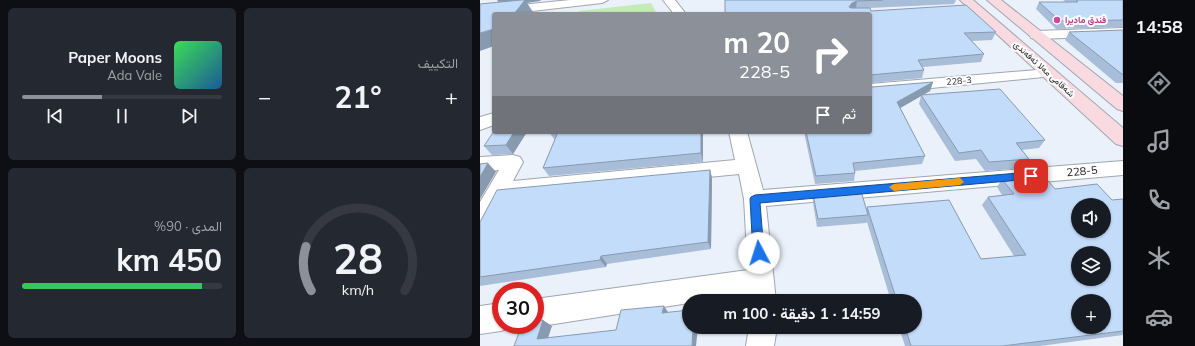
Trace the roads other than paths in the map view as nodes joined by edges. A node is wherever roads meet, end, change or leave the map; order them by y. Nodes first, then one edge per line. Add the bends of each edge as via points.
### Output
1 (602, 0) edge
2 (669, 0) edge
3 (993, 0) edge
4 (966, 5) edge
5 (678, 12) edge
6 (480, 13) edge
7 (1123, 32) edge
8 (1036, 35) junction
9 (1072, 64) junction
10 (1044, 69) junction
11 (872, 89) edge
12 (1122, 103) edge
13 (492, 119) edge
14 (480, 124) edge
15 (738, 134) edge
16 (1123, 139) edge
17 (480, 164) edge
18 (746, 166) junction
19 (1123, 168) edge
20 (498, 190) junction
21 (755, 199) junction
22 (480, 222) edge
23 (762, 291) edge
24 (544, 311) edge
25 (492, 318) edge
26 (480, 320) edge
27 (762, 334) edge
28 (760, 346) edge

1 - 6 street
2 - 5 street
3 - 8 main road, شەقامی مەلا ئەفەندی
4 - 10 main road, شەقامی مەلا ئەفەندی
7 - 8 street
8 - 9 main road, شەقامی مەلا ئەفەندی
9 - 10 main road
9 - 12 main road, شەقامی مەلا ئەفەندی
10 - 11 street, 228-3
10 - 16 main road, شەقامی مەلا ئەفەندی
13 - 14 street
15 - 18 street
17 - 20 street via 513,162
18 - 20 street
18 - 21 street
19 - 21 street, 228-5
20 - 22 street
21 - 23 street
23 - 24 street
25 - 26 street
27 - 28 street

